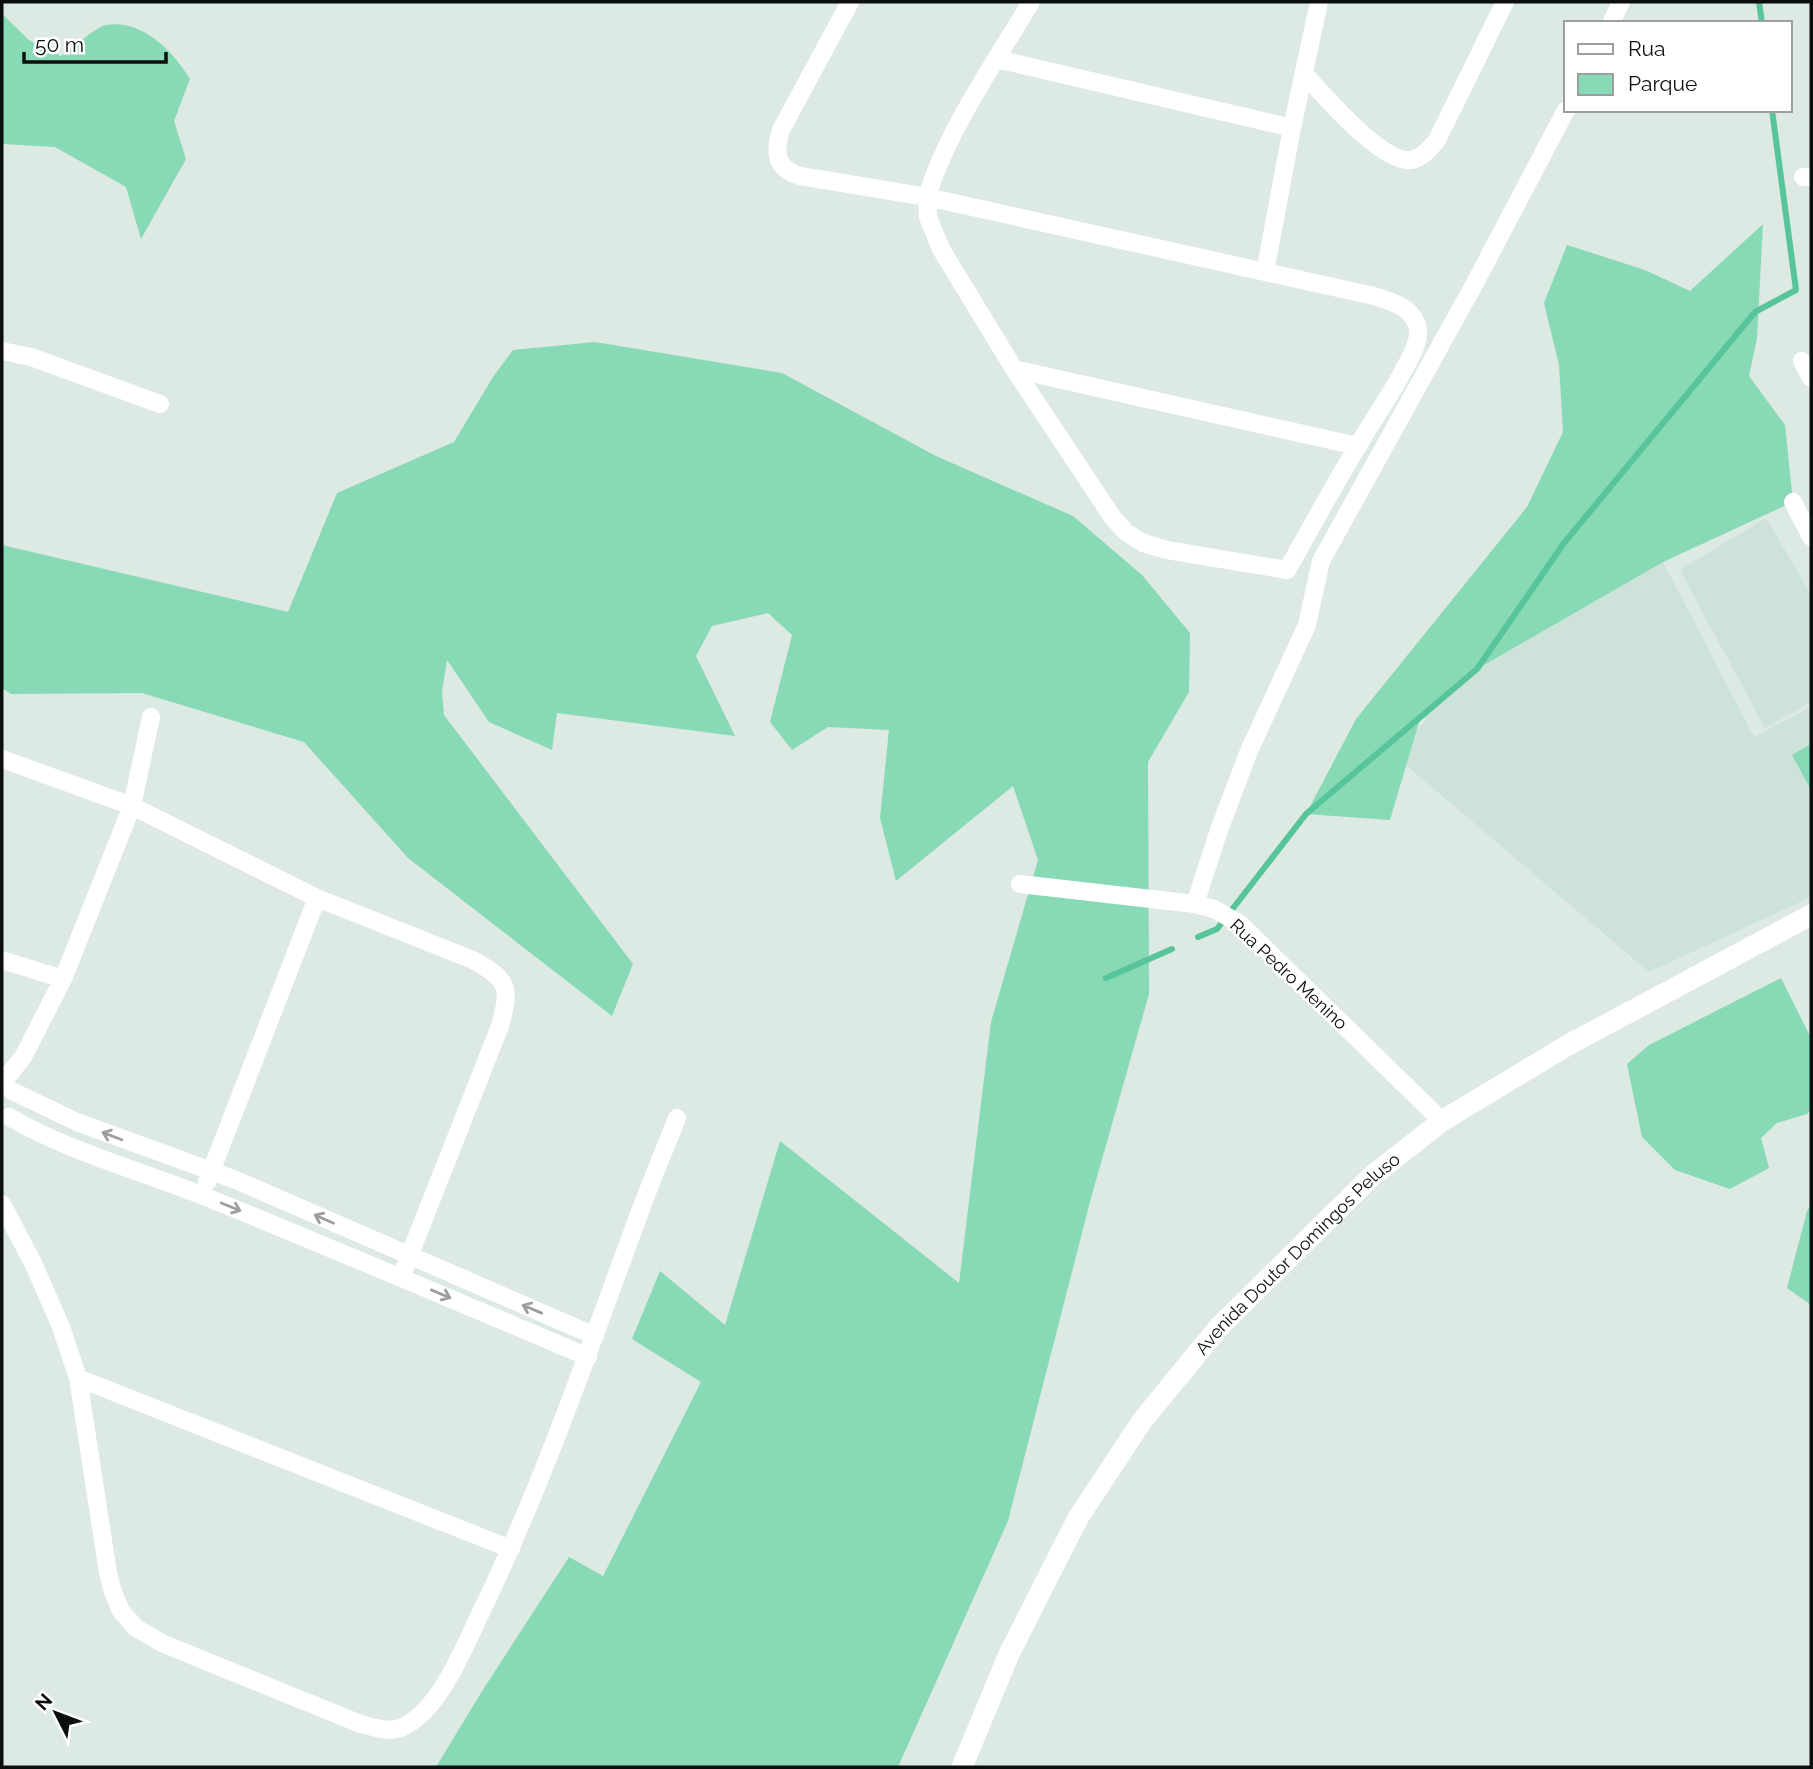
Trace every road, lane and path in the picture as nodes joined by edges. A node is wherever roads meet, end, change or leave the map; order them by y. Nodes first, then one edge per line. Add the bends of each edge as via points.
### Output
1 (850, 2) edge
2 (1031, 2) edge
3 (1319, 2) edge
4 (1505, 2) edge
5 (1621, 2) edge
6 (1612, 21) edge
7 (997, 59) junction
8 (1304, 74) junction
9 (1565, 112) edge
10 (1292, 128) junction
11 (927, 197) junction
12 (1265, 272) junction
13 (2, 351) edge
14 (1802, 361) dead end
15 (1014, 369) junction
16 (1811, 378) edge
17 (160, 404) dead end
18 (1357, 446) junction
19 (1793, 502) dead end
20 (1811, 537) edge
21 (1287, 570) junction
22 (1316, 577) junction
23 (151, 718) dead end
24 (2, 759) edge
25 (132, 806) junction
26 (1020, 884) dead end
27 (317, 898) junction
28 (1195, 904) junction
29 (1811, 915) edge
30 (2, 960) edge
31 (63, 979) junction
32 (5, 1086) edge
33 (677, 1118) dead end
34 (6, 1119) edge
35 (1442, 1121) junction
36 (211, 1171) junction
37 (203, 1196) junction
38 (2, 1204) edge
39 (409, 1257) junction
40 (401, 1277) junction
41 (595, 1336) junction
42 (588, 1357) junction
43 (78, 1378) junction
44 (511, 1549) junction
45 (962, 1767) edge

1 - 11 street via 781,130 777,156 789,173
2 - 7 street
3 - 8 street
4 - 8 street via 1437,140 1411,160 1398,159 1373,144
5 - 6 street
7 - 10 street
7 - 11 street via 949,141
8 - 10 street
9 - 22 street
10 - 12 street
11 - 12 street
11 - 15 street via 928,217 941,249
12 - 18 street via 1394,302 1415,320 1418,331 1409,362
13 - 17 street via 31,357
14 - 16 street
15 - 18 street
15 - 21 street via 1126,532 1167,550
18 - 21 street
19 - 20 street
21 - 22 street
22 - 28 street via 1307,625 1249,751
23 - 25 street
24 - 25 street
25 - 27 street
25 - 31 street
26 - 28 street, Rua Pedro Menino
27 - 36 street
27 - 39 street via 473,960 490,970 507,990 500,1026
28 - 35 street, Rua Pedro Menino via 1240,924
29 - 35 street, Avenida Doutor Domingos Peluso via 1568,1045
30 - 31 street
31 - 32 street
32 - 34 street via 15,1105
36 -> 32 street via 77,1122
33 - 41 street
34 - 37 street
35 - 45 street, Avenida Doutor Domingos Peluso via 1372,1176 1219,1327 1142,1421 1079,1518 1009,1654
36 - 37 street
39 -> 36 street
37 -> 40 street
38 - 43 street via 34,1265
39 - 40 street
41 -> 39 street
40 -> 42 street
41 - 42 street
42 - 44 street
43 - 44 street
43 - 44 street via 108,1573 121,1611 136,1628 164,1644 358,1723 383,1730 403,1727 420,1714 459,1659

